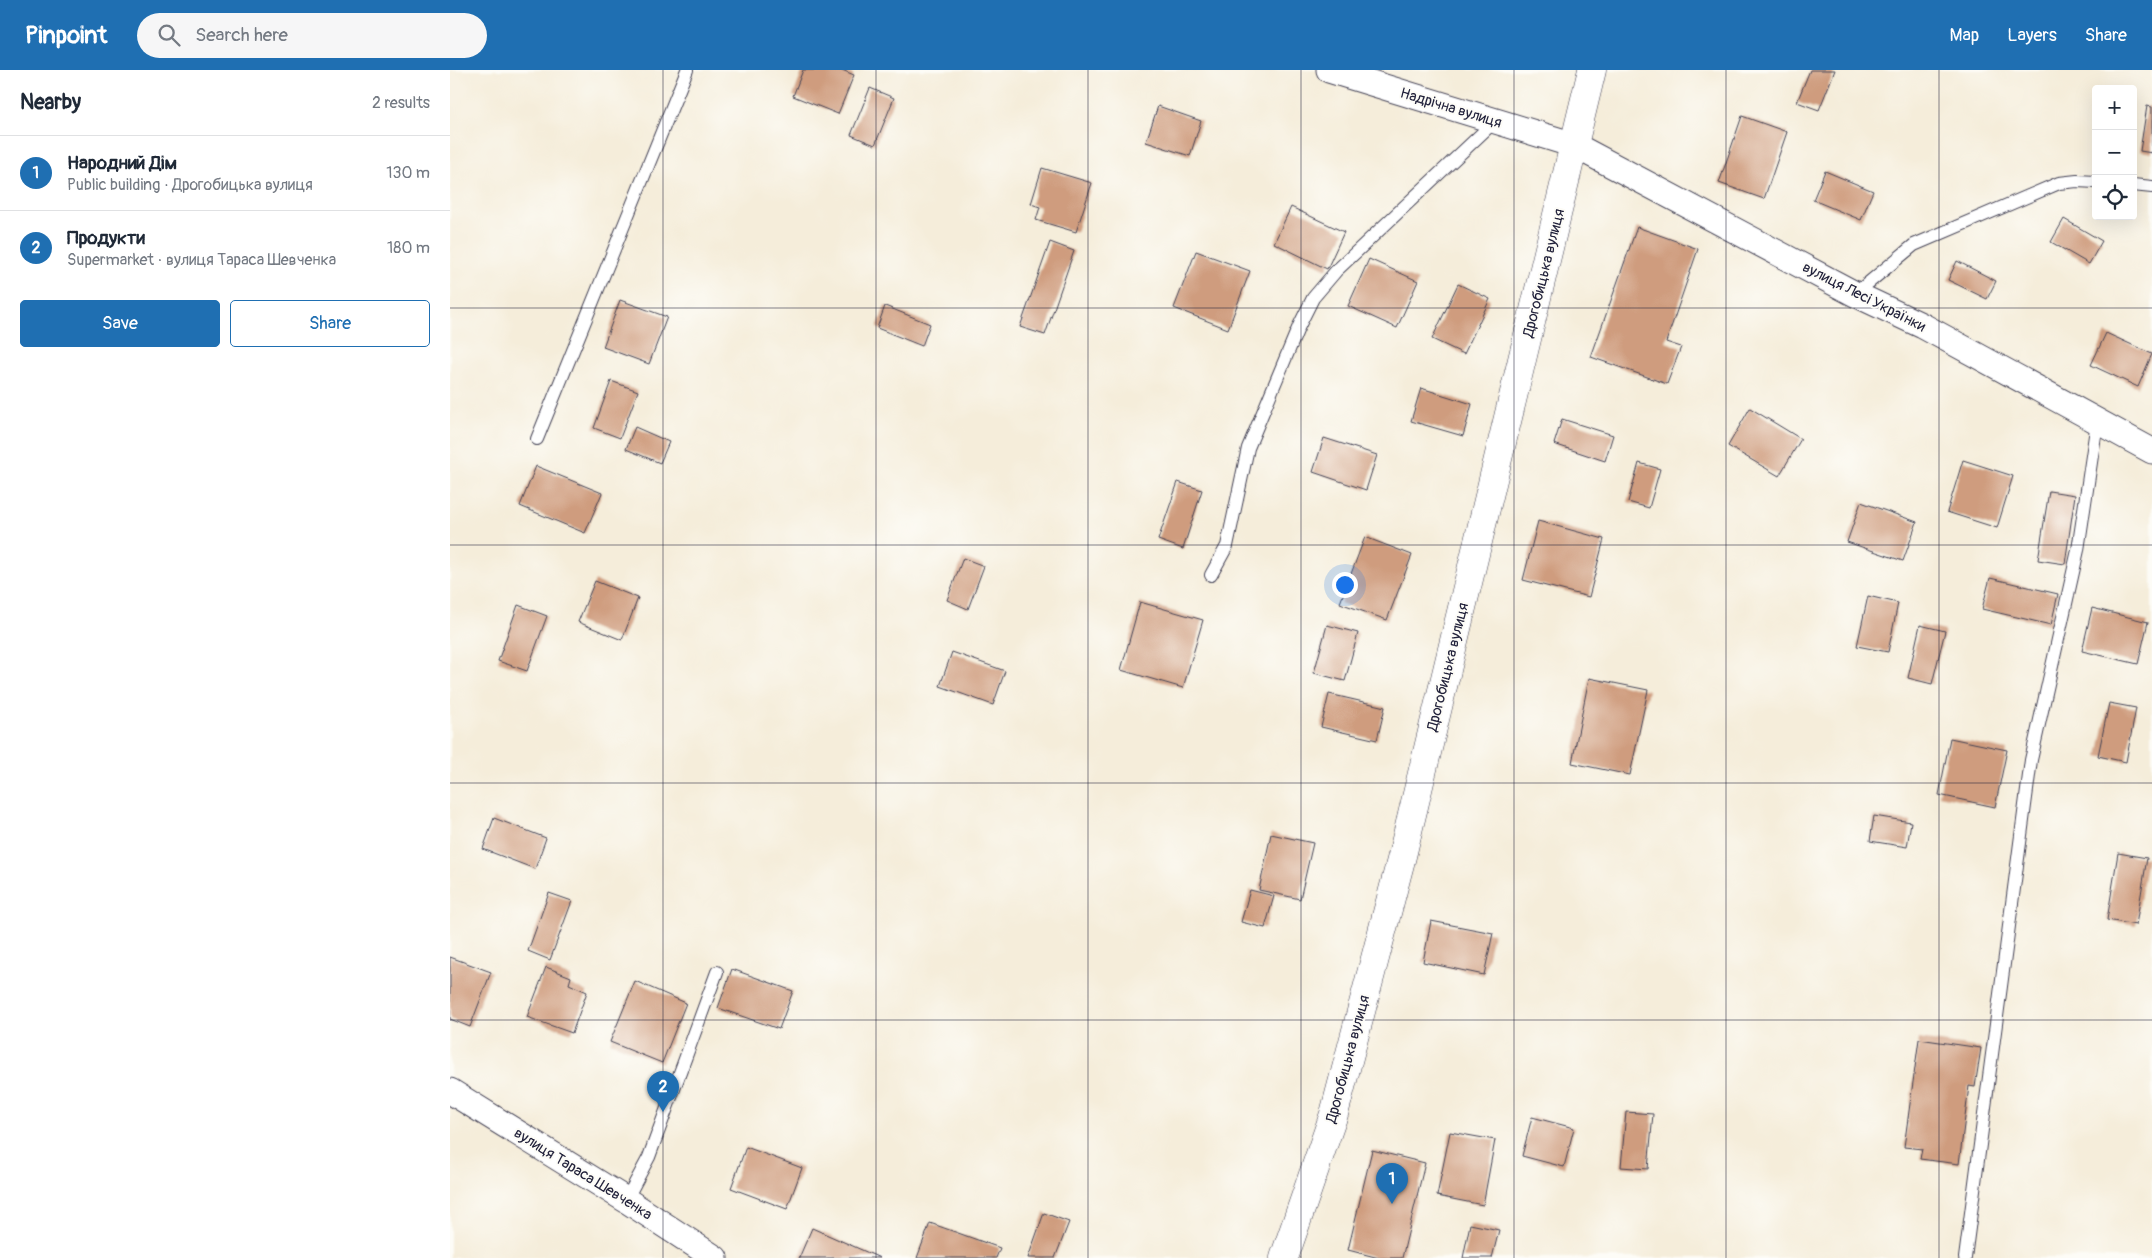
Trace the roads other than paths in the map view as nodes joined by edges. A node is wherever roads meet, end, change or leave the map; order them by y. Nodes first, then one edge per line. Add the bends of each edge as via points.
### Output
1 (687, 70) edge
2 (1329, 70) edge
3 (1592, 70) edge
4 (1495, 121) junction
5 (1574, 145) junction
6 (2092, 182) edge
7 (2137, 185) edge
8 (2152, 187) edge
9 (1855, 294) junction
10 (2097, 422) junction
11 (537, 439) dead end
12 (2152, 451) edge
13 (1211, 575) dead end
14 (717, 972) dead end
15 (450, 1090) edge
16 (626, 1200) junction
17 (714, 1258) edge
18 (1284, 1258) edge
19 (1965, 1258) edge

1 - 11 lane
2 - 4 street, Надрічна вулиця
3 - 5 main road, Дрогобицька вулиця
4 - 5 street, Надрічна вулиця
4 - 13 lane via 1336,271 1313,298 1248,448 1227,546
5 - 9 street, вулиця Лесі Українки
5 - 18 main road, Дрогобицька вулиця via 1397,875 1334,1114
6 - 9 lane via 2060,184 1914,245
7 - 8 lane
9 - 10 street, вулиця Лесі Українки via 1923,326
10 - 12 street, вулиця Лесі Українки
10 - 19 lane via 2078,550 2031,760
14 - 16 lane via 649,1157
15 - 16 street, вулиця Тараса Шевченка
16 - 17 street, вулиця Тараса Шевченка

